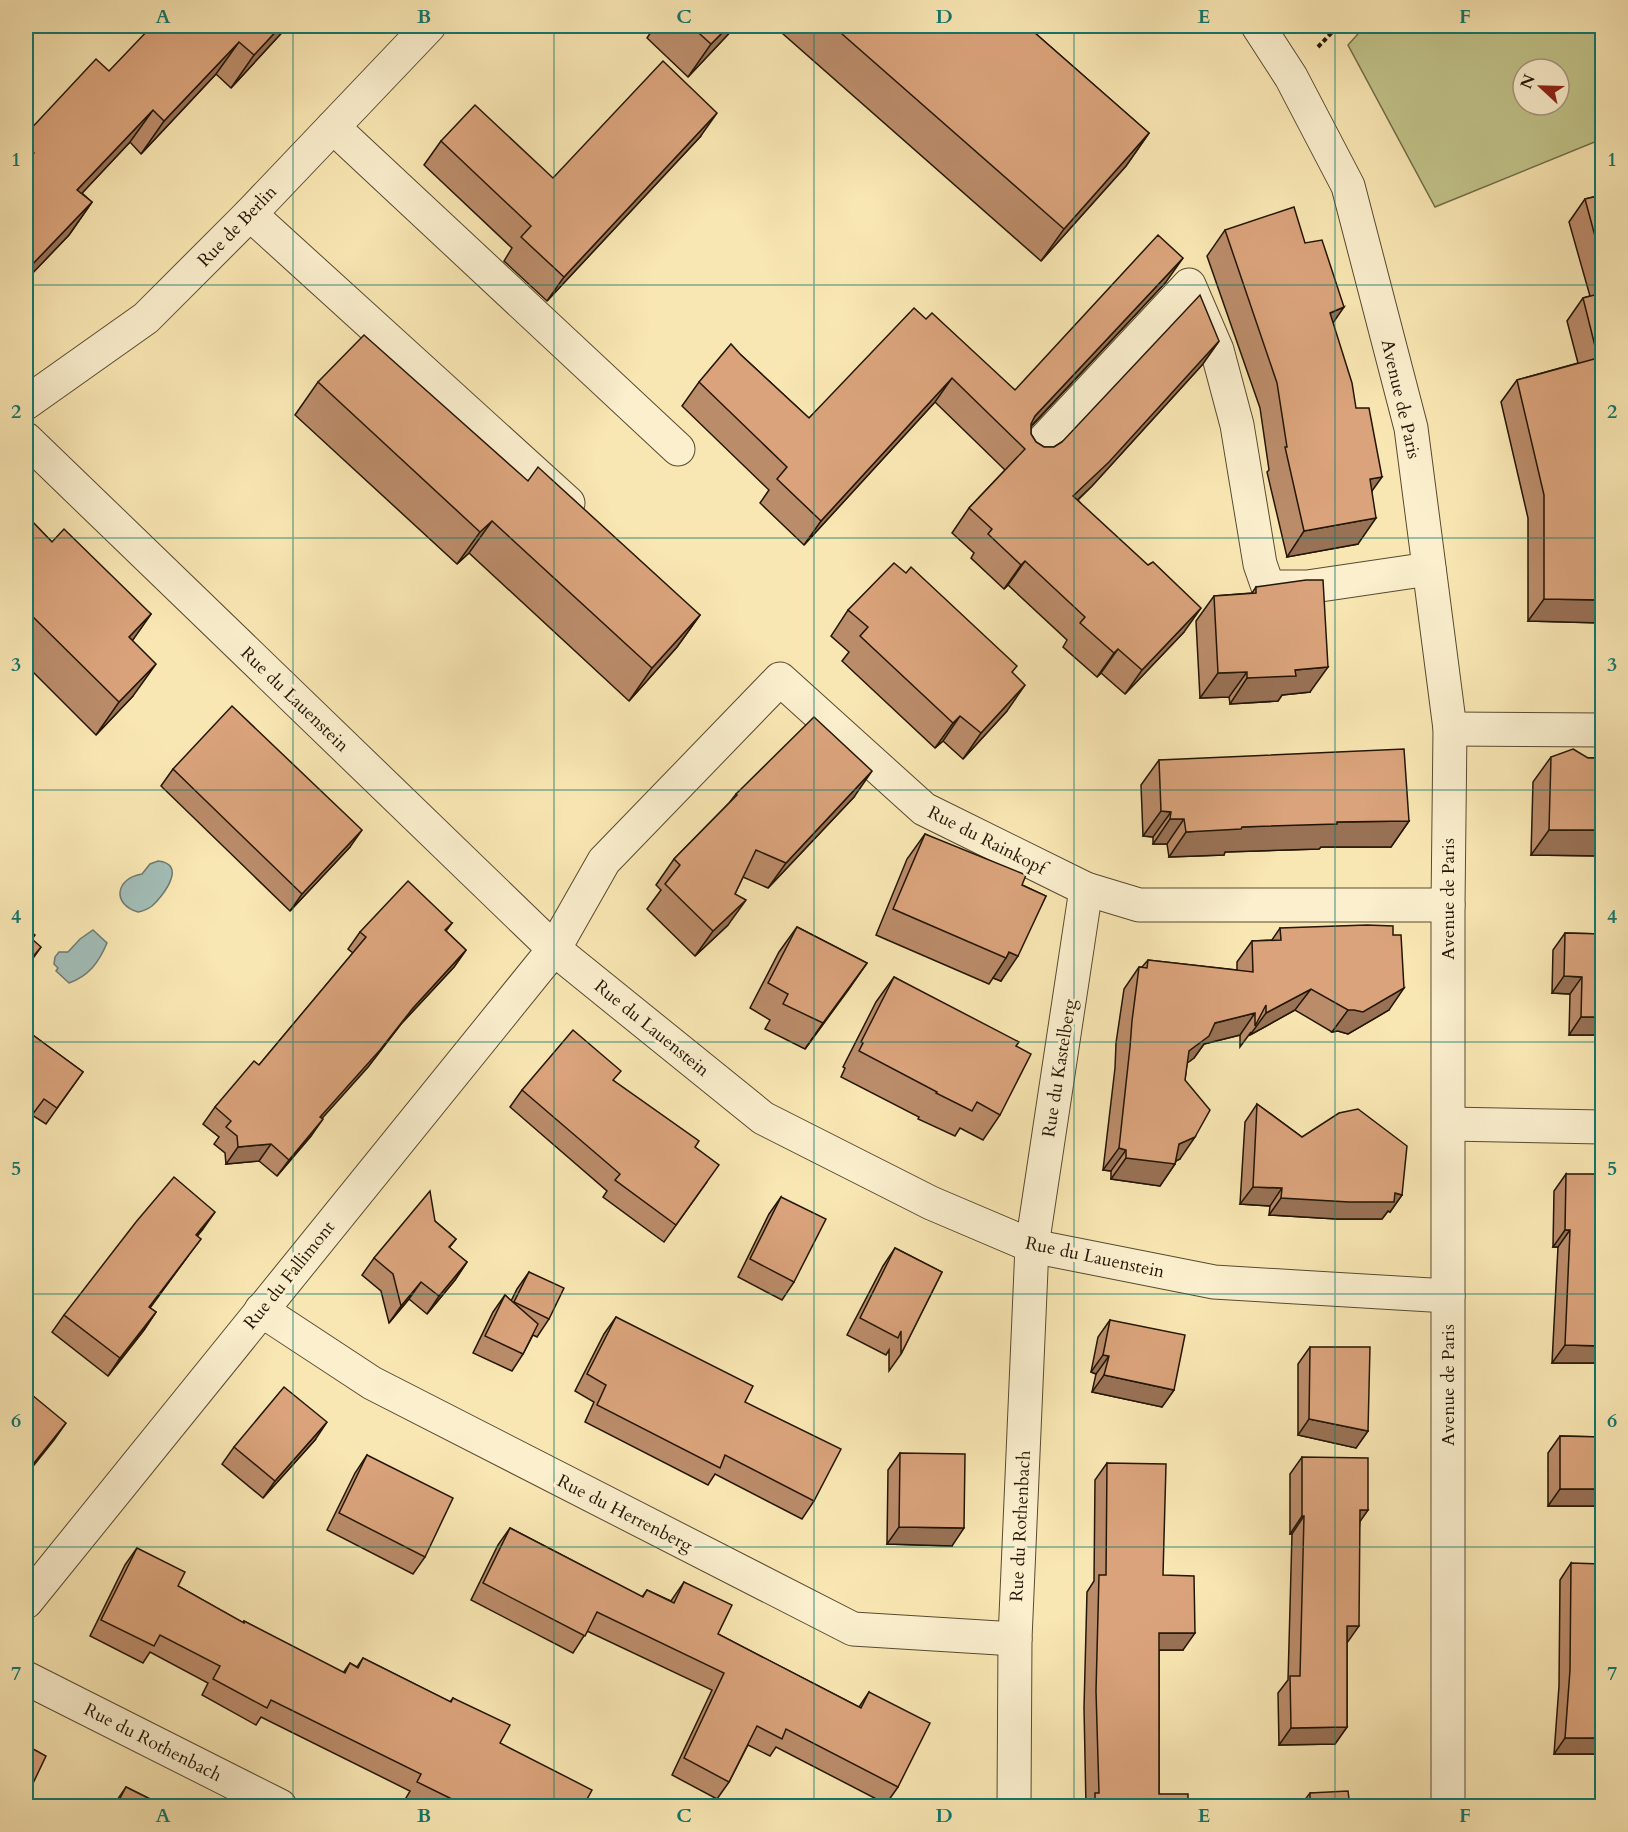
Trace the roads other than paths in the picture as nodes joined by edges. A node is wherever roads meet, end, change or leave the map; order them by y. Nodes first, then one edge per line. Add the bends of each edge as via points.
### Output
1 (429, 26) edge
2 (1258, 26) edge
3 (333, 127) junction
4 (250, 214) junction
5 (26, 403) edge
6 (26, 439) edge
7 (678, 449) dead end
8 (1032, 453) edge
9 (591, 524) edge
10 (1429, 569) junction
11 (1450, 729) junction
12 (1602, 730) edge
13 (1086, 889) junction
14 (1448, 904) junction
15 (554, 949) junction
16 (1449, 1124) junction
17 (1602, 1126) edge
18 (1032, 1246) junction
19 (1448, 1296) junction
20 (261, 1310) junction
21 (26, 1602) edge
22 (1015, 1638) junction
23 (26, 1678) edge
24 (280, 1806) edge
25 (1014, 1806) edge
26 (1448, 1806) edge

1 - 3 street, Rue de Berlin
2 - 10 street, Avenue de Paris via 1291,77 1348,186 1411,428
3 - 4 street, Rue de Berlin
3 - 7 street
4 - 5 street, Rue de Berlin via 146,318
4 - 9 street
6 - 15 street, Rue du Lauenstein
8 - 10 street via 1189,285 1217,350 1237,425 1260,564 1268,587 1306,587
10 - 11 street, Avenue de Paris
11 - 12 street
11 - 14 street, Avenue de Paris
13 - 14 street, Rue du Rainkopf via 1139,906
13 - 15 street, Rue du Rainkopf via 924,809 780,679 604,861
13 - 18 street, Rue du Kastelberg
14 - 16 street, Avenue de Paris
15 - 18 street, Rue du Lauenstein via 763,1118 931,1203
15 - 20 street, Rue du Fallimont
16 - 17 street
16 - 19 street, Avenue de Paris
18 - 19 street, Rue du Lauenstein via 1214,1282
18 - 22 street, Rue du Rothenbach
19 - 26 street, Avenue de Paris
20 - 21 street, Rue du Fallimont
20 - 22 street, Rue du Herrenberg via 372,1383 854,1629
22 - 25 street, Rue du Rothenbach
23 - 24 street, Rue du Rothenbach

